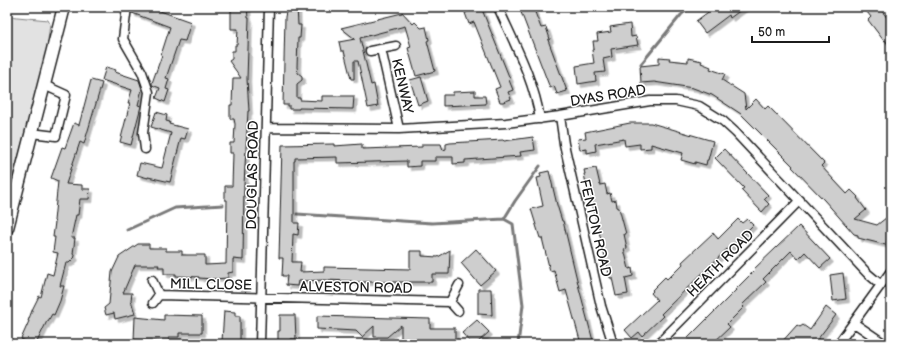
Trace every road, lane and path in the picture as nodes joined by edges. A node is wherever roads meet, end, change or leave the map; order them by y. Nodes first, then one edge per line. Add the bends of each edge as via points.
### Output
1 (64, 7) edge
2 (127, 7) edge
3 (269, 7) edge
4 (498, 7) edge
5 (396, 46) dead end
6 (381, 49) junction
7 (370, 51) dead end
8 (44, 85) junction
9 (560, 116) junction
10 (540, 119) junction
11 (266, 128) junction
12 (399, 129) junction
13 (31, 133) junction
14 (145, 149) dead end
15 (800, 200) junction
16 (7, 228) edge
17 (891, 271) edge
18 (152, 280) dead end
19 (880, 284) junction
20 (459, 285) dead end
21 (159, 295) junction
22 (262, 298) junction
23 (450, 302) junction
24 (153, 303) dead end
25 (458, 311) dead end
26 (854, 323) junction
27 (260, 344) edge
28 (613, 344) edge
29 (658, 344) edge
30 (838, 344) edge
31 (885, 344) edge

1 - 8 street
2 - 14 street via 123,39 142,72 149,92 143,133
3 - 11 street, DOUGLAS ROAD
4 - 10 street via 526,72 538,105
5 - 6 street, KENWAY
6 - 7 street, KENWAY
6 - 12 street, KENWAY
8 - 13 street
8 - 13 street via 66,95 56,136
9 - 10 street, DYAS ROAD
9 - 15 street, DYAS ROAD via 650,101 676,101 699,106 723,121 736,133
9 - 28 street, FENTON ROAD via 599,299
10 - 12 street, DYAS ROAD
11 - 12 street, DYAS ROAD
11 - 22 street, DOUGLAS ROAD
13 - 16 street
15 - 19 street, DYAS ROAD
15 - 29 street, HEATH ROAD
17 - 19 street
18 - 21 street, MILL CLOSE
19 - 26 street
20 - 23 street
21 - 22 street, MILL CLOSE
21 - 24 street, MILL CLOSE
22 - 23 street, ALVESTON ROAD
22 - 27 street, DOUGLAS ROAD
23 - 25 street
26 - 30 street
26 - 31 street

